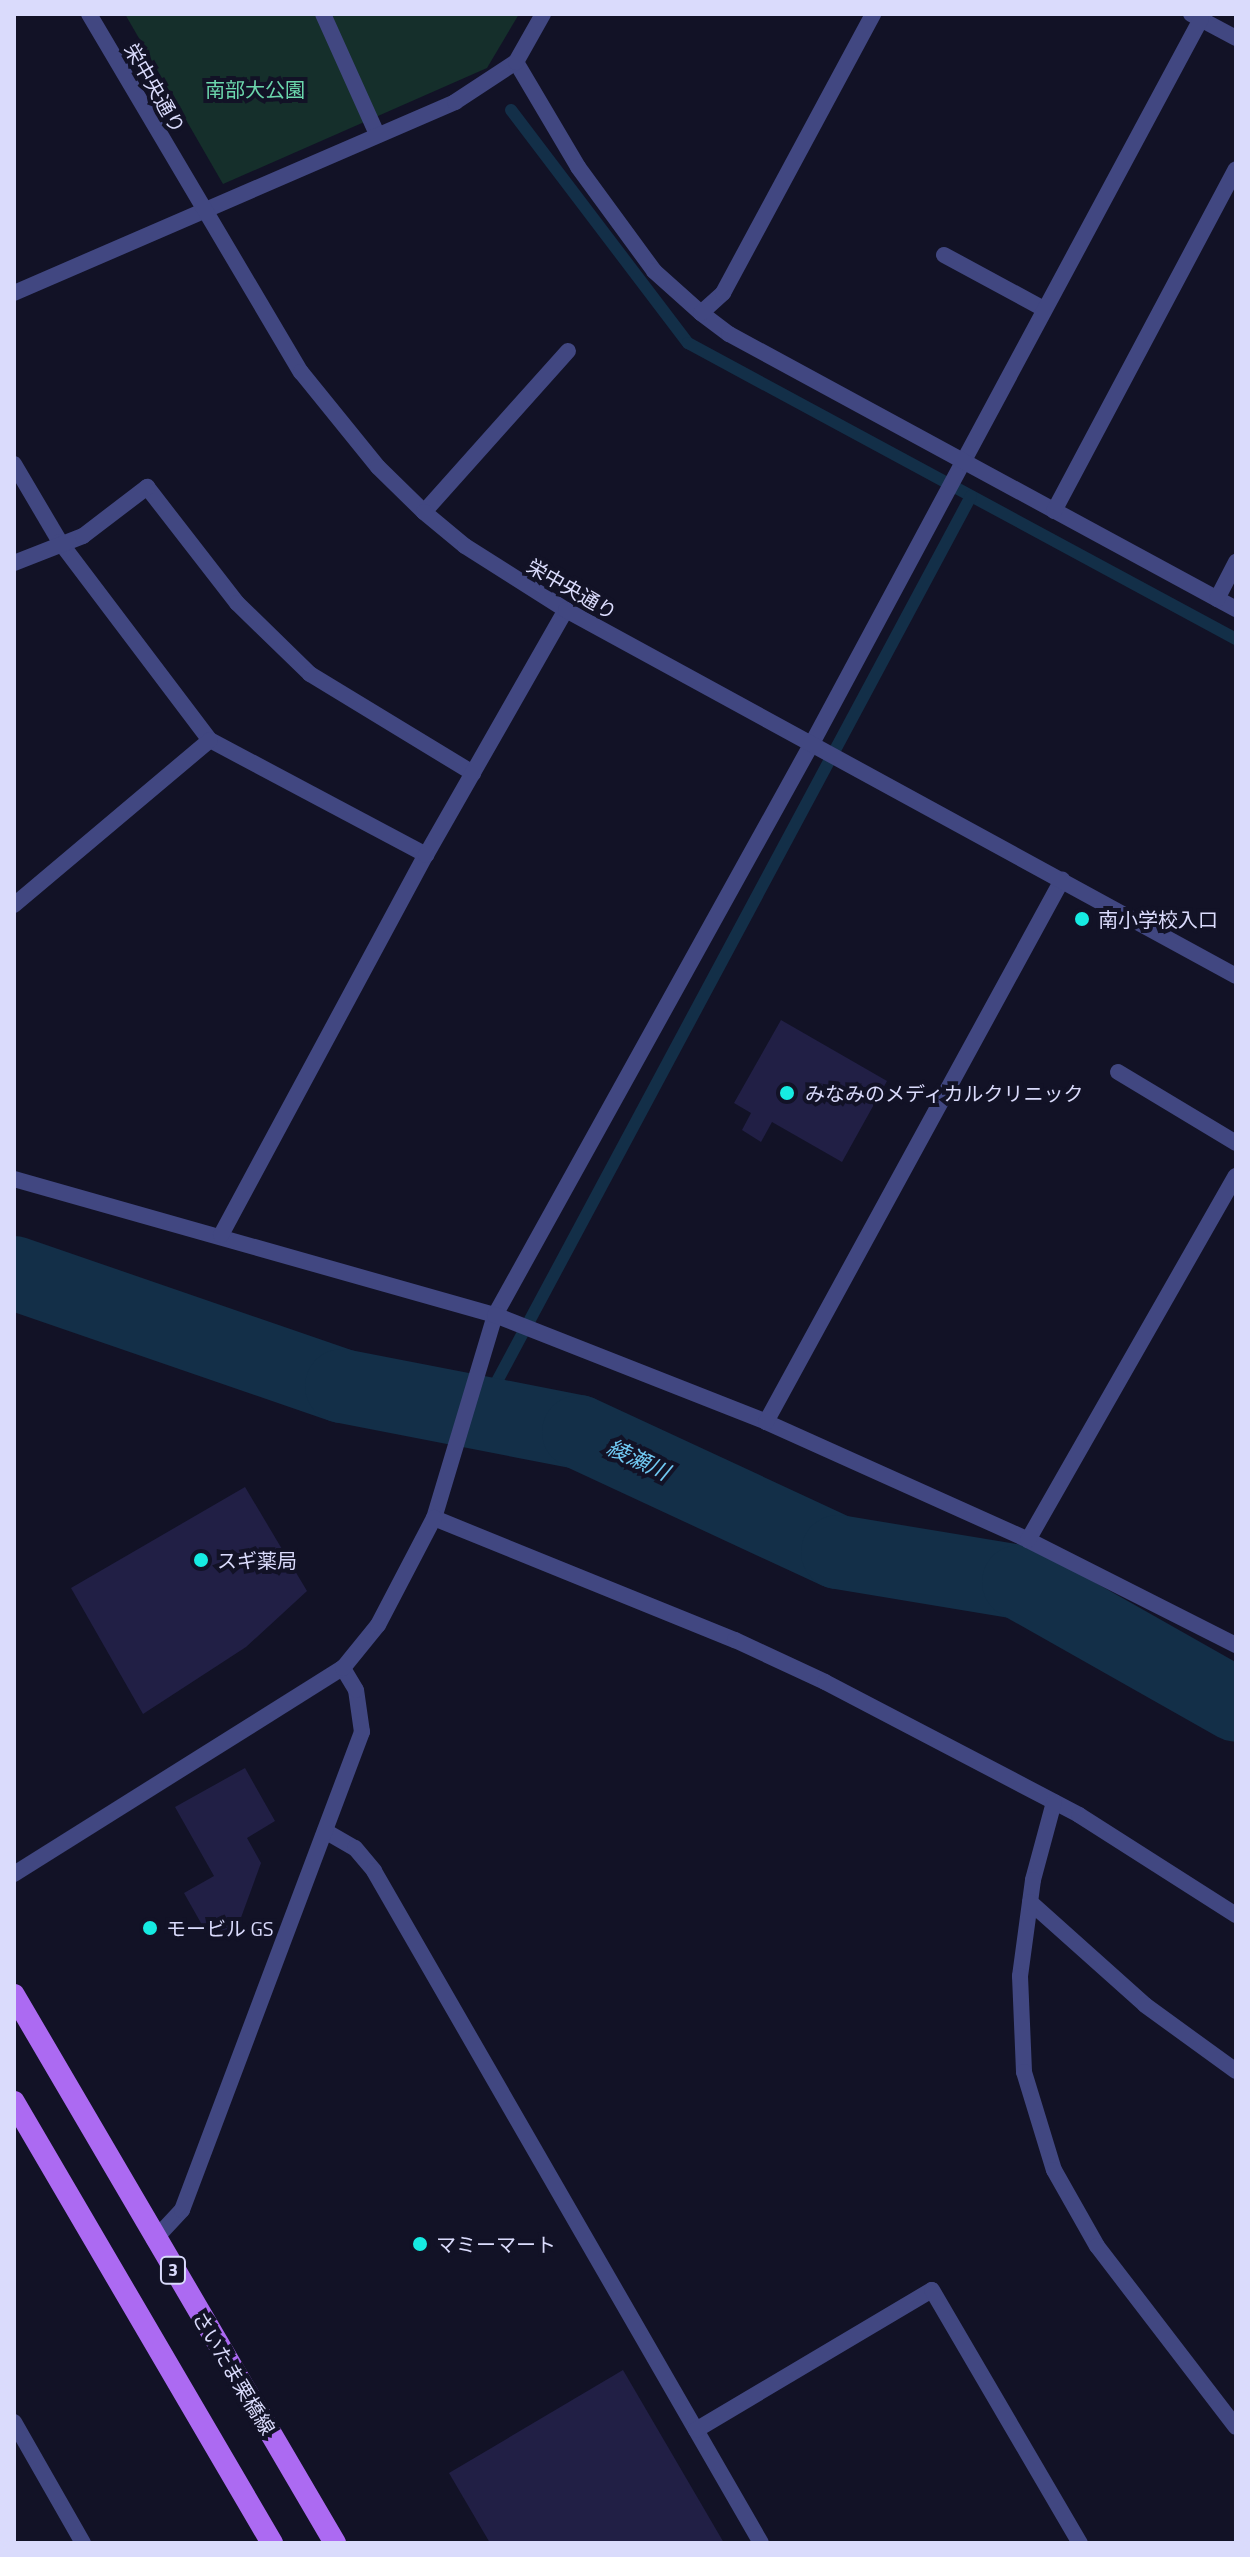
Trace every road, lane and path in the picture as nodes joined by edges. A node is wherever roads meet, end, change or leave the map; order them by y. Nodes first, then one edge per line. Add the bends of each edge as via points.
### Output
1 (89, 14) edge
2 (323, 14) edge
3 (543, 14) edge
4 (873, 14) edge
5 (1196, 17) edge
6 (1236, 38) edge
7 (516, 62) junction
8 (377, 134) junction
9 (1236, 169) edge
10 (203, 211) junction
11 (944, 255) dead end
12 (14, 293) edge
13 (1044, 309) junction
14 (701, 313) junction
15 (568, 351) dead end
16 (962, 461) junction
17 (14, 464) edge
18 (1054, 511) junction
19 (424, 512) junction
20 (60, 542) junction
21 (1236, 562) edge
22 (14, 563) edge
23 (1217, 599) junction
24 (1236, 609) edge
25 (566, 610) junction
26 (210, 740) junction
27 (811, 745) junction
28 (473, 773) junction
29 (426, 855) junction
30 (1062, 880) junction
31 (14, 905) edge
32 (1236, 976) edge
33 (1118, 1072) dead end
34 (1236, 1143) edge
35 (1236, 1176) edge
36 (14, 1179) edge
37 (221, 1235) junction
38 (495, 1315) junction
39 (766, 1422) junction
40 (434, 1518) junction
41 (1028, 1540) junction
42 (1236, 1645) edge
43 (343, 1668) junction
44 (1054, 1802) junction
45 (325, 1831) junction
46 (14, 1874) edge
47 (1030, 1902) junction
48 (1236, 1915) edge
49 (14, 1995) edge
50 (1236, 2071) edge
51 (14, 2102) edge
52 (154, 2240) junction
53 (14, 2422) edge
54 (1236, 2427) edge
55 (696, 2430) junction
56 (83, 2543) edge
57 (272, 2543) edge
58 (335, 2543) edge
59 (761, 2543) edge
60 (1080, 2543) edge

1 - 10 street, 栄中央通り
2 - 8 street
3 - 7 street
4 - 14 street via 723,293
5 - 6 street
5 - 13 street
7 - 8 street via 455,102
7 - 14 street via 578,167 654,271
8 - 10 street
9 - 18 street
10 - 12 street
10 - 19 street, 栄中央通り via 301,372 378,467
11 - 13 street
13 - 16 street
14 - 16 street via 729,334
15 - 19 street
16 - 18 street
16 - 27 street
17 - 20 street
18 - 23 street
19 - 25 street, 栄中央通り via 465,546
20 - 22 street
20 - 26 street
20 - 28 street via 83,536 147,487 237,603 310,674
21 - 23 street
23 - 24 street
25 - 27 street, 栄中央通り
25 - 28 street
26 - 29 street
26 - 31 street
27 - 30 street, 栄中央通り
27 - 38 street
28 - 29 street
29 - 37 street
30 - 32 street, 栄中央通り
30 - 39 street
33 - 34 street
35 - 41 street
36 - 37 street
37 - 38 street
38 - 39 street
38 - 40 street
39 - 41 street
40 - 43 street via 378,1625
40 - 44 street via 735,1640
41 - 42 street
43 - 45 street via 356,1690 362,1732
43 - 46 street
44 - 47 street
44 - 48 street
45 - 52 street via 182,2210
45 - 55 street via 355,1848 374,1871
47 - 50 street via 1145,2005
47 - 54 street via 1020,1976 1024,2072 1054,2170 1097,2246
49 - 52 main road, さいたま栗橋線 / 3
51 - 57 main road
52 - 58 main road, さいたま栗橋線 / 3
53 - 56 street
55 - 59 street
55 - 60 street via 932,2290

